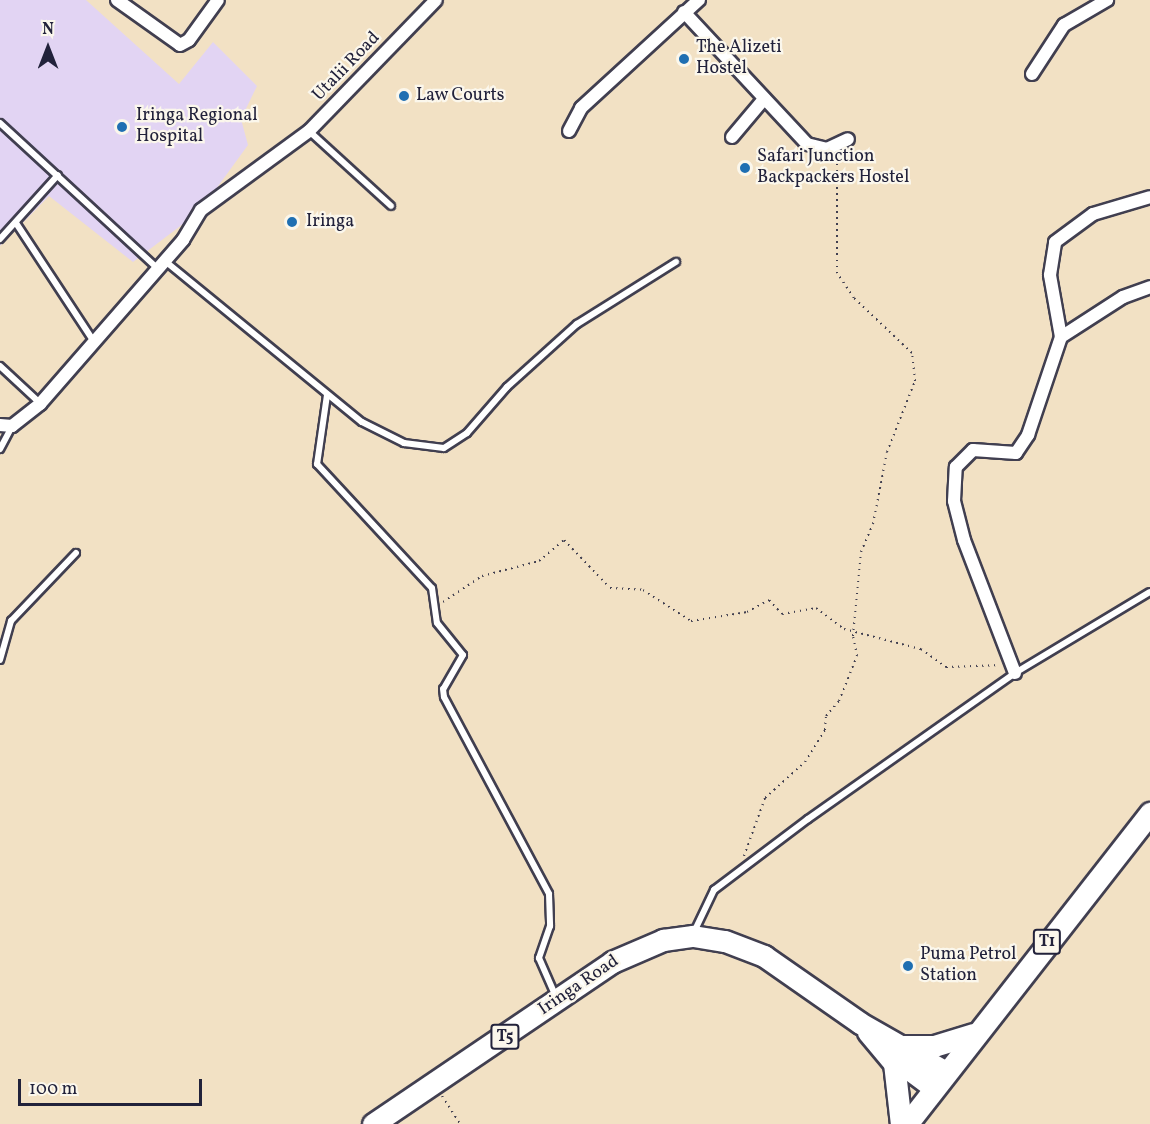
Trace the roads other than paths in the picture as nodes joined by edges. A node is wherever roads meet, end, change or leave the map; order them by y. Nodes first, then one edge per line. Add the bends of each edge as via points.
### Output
1 (117, 0) edge
2 (218, 0) edge
3 (436, 0) edge
4 (699, 0) edge
5 (1107, 0) edge
6 (684, 12) junction
7 (1032, 75) dead end
8 (764, 99) junction
9 (0, 123) edge
10 (309, 131) junction
11 (569, 131) dead end
12 (732, 137) dead end
13 (842, 142) road end
14 (58, 175) junction
15 (1150, 197) edge
16 (391, 206) dead end
17 (16, 223) junction
18 (0, 239) edge
19 (676, 262) dead end
20 (161, 264) junction
21 (1150, 288) edge
22 (1061, 337) junction
23 (93, 340) junction
24 (0, 366) edge
25 (327, 395) junction
26 (40, 404) junction
27 (6, 426) edge
28 (0, 449) edge
29 (76, 553) dead end
30 (1150, 592) edge
31 (0, 660) edge
32 (1013, 668) junction
33 (1150, 813) edge
34 (693, 936) junction
35 (558, 1000) junction
36 (979, 1031) junction
37 (894, 1048) junction
38 (938, 1079) junction
39 (374, 1124) edge
40 (901, 1124) edge
41 (907, 1124) edge

1 - 2 street via 180,45 189,40
3 - 10 street, Utalii Road
4 - 6 street
5 - 7 street via 1064,25
6 - 8 street
6 - 11 street via 581,108
8 - 12 street
8 - 13 street via 807,144 821,150
9 - 14 lane
10 - 16 lane
10 - 20 street, Utalii Road via 201,210
14 - 17 lane
14 - 20 lane
15 - 22 street via 1093,214 1055,242 1050,275
17 - 18 lane
17 - 23 lane
19 - 25 lane via 578,324 507,387 452,446 404,442 362,422
20 - 23 street, Utalii Road
20 - 25 lane
21 - 22 street via 1123,297
22 - 32 street via 1023,445 1009,455 964,454 953,483 964,540
23 - 26 street, Utalii Road
24 - 26 lane
25 - 35 lane via 316,464 387,546 425,579 443,634 463,655 442,688 444,698 549,894 550,926 539,958
26 - 27 street, Utalii Road
27 - 28 lane
29 - 31 lane via 11,621
30 - 32 lane
32 - 34 lane via 740,870 705,900
33 - 36 highway, T1
34 - 35 highway, Iringa Road / T5 via 636,949
34 - 37 highway, T5 via 764,956
35 - 39 highway, Iringa Road / T5
36 - 37 highway via 948,1044
36 - 38 highway, T1
37 - 38 highway, T5
37 - 40 highway
38 - 41 highway, T1

